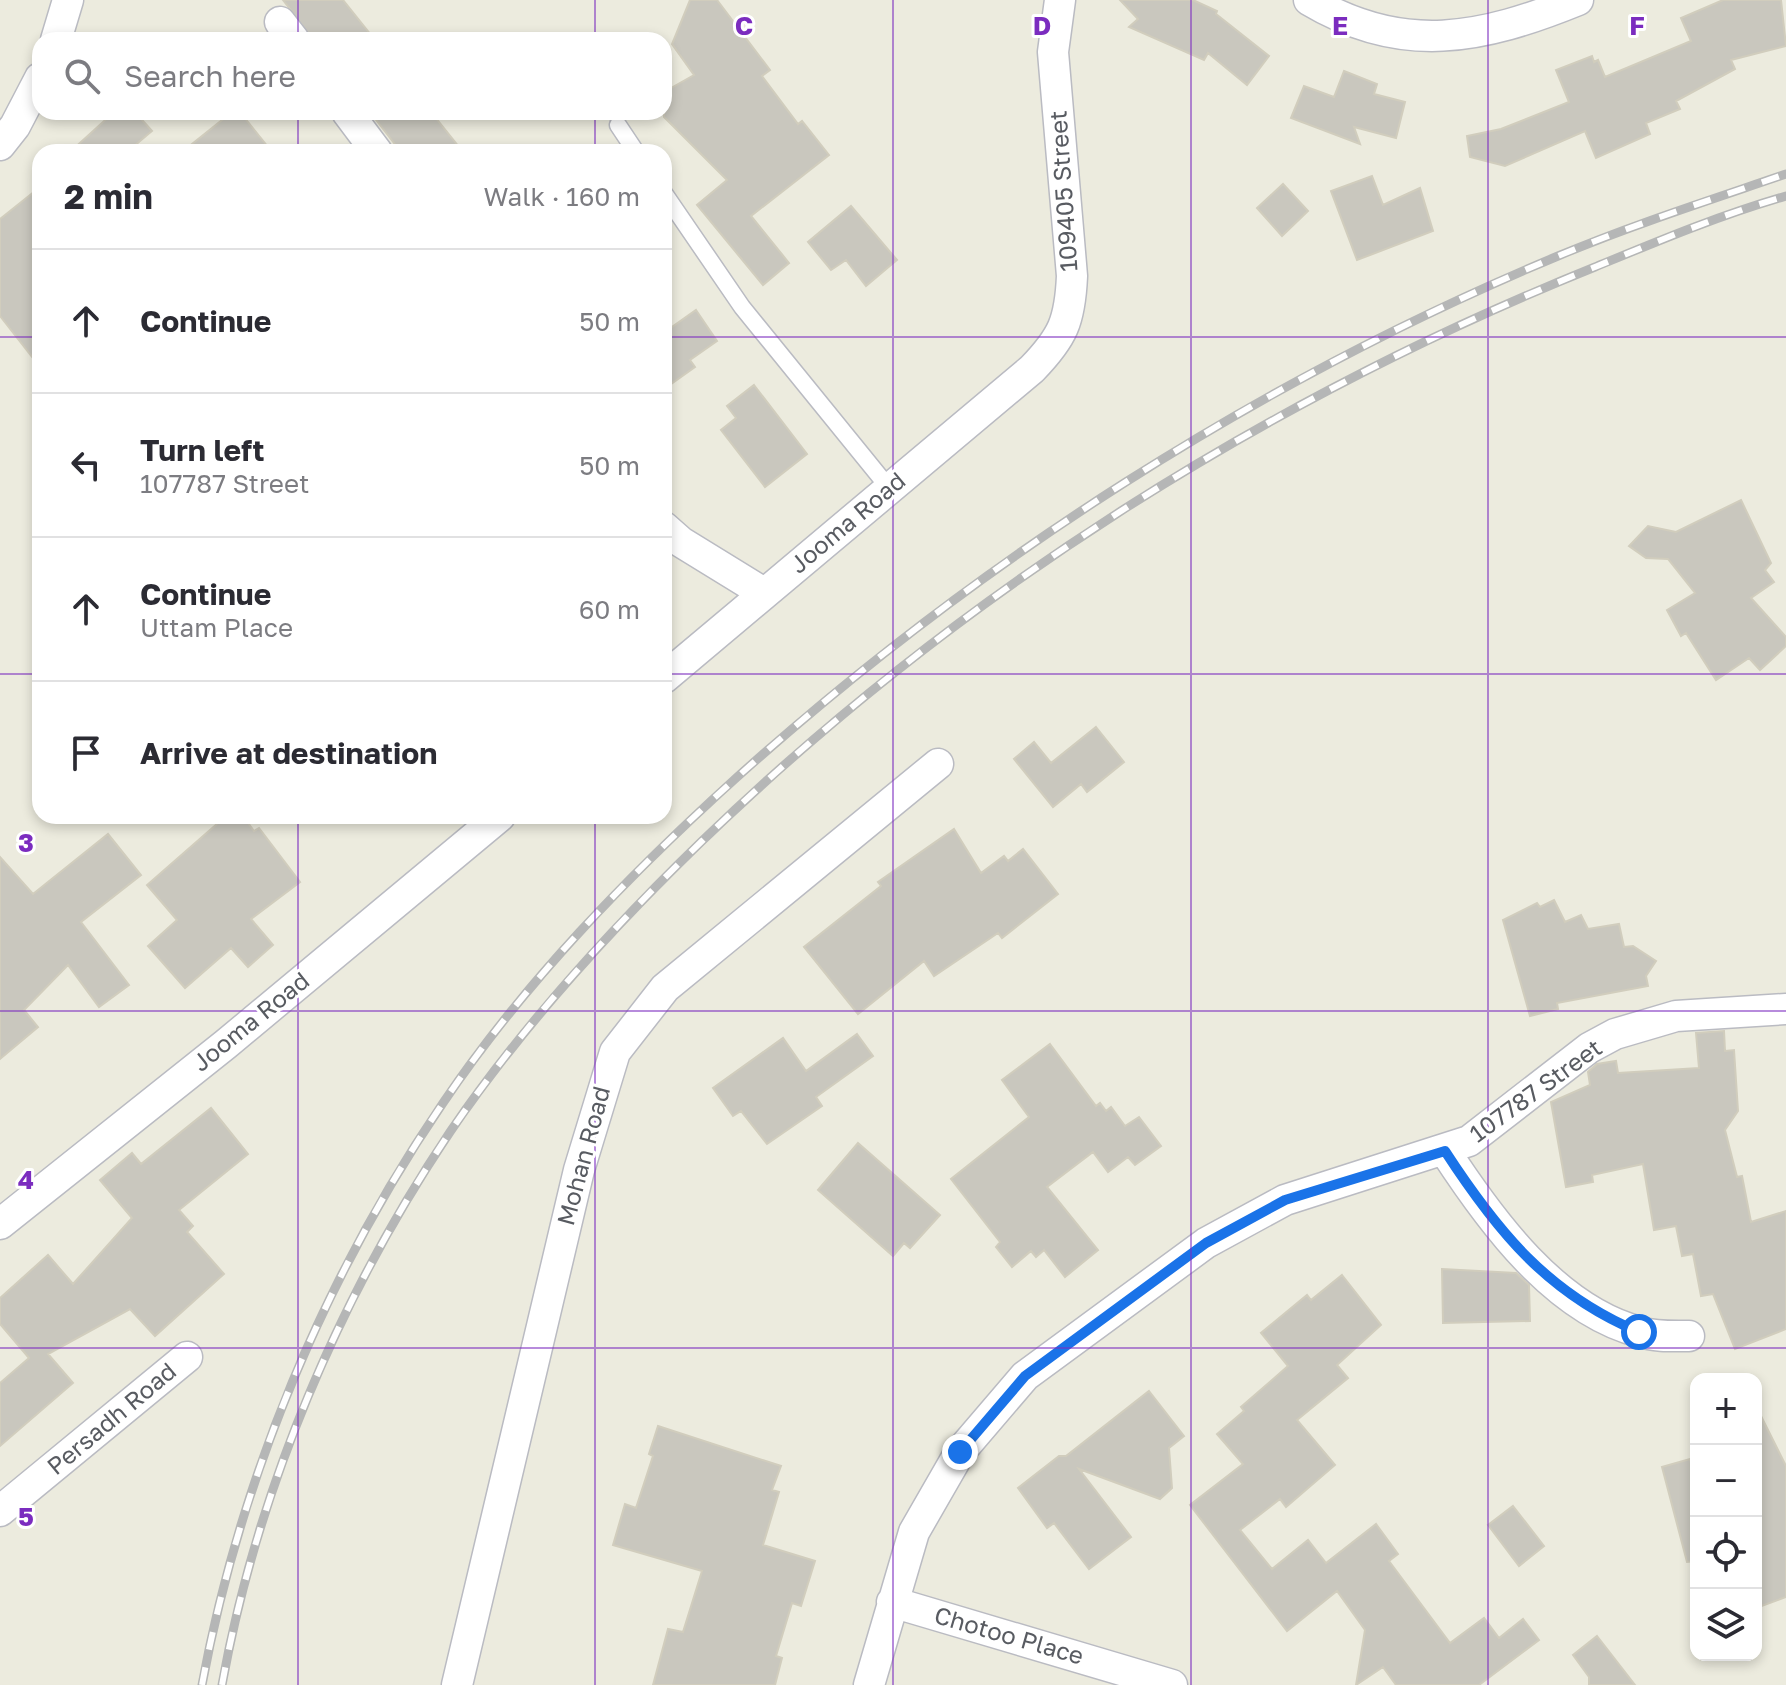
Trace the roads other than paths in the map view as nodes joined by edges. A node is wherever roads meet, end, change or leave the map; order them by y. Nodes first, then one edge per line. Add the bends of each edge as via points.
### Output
1 (68, 0) edge
2 (1060, 0) edge
3 (1309, 0) edge
4 (1578, 0) edge
5 (58, 32) edge
6 (32, 91) edge
7 (353, 120) edge
8 (618, 125) dead end
9 (371, 144) edge
10 (631, 144) edge
11 (0, 145) edge
12 (672, 205) edge
13 (1032, 369) joint
14 (889, 488) junction
15 (672, 534) edge
16 (764, 593) junction
17 (672, 671) edge
18 (938, 764) dead end
19 (490, 824) edge
20 (1786, 1009) edge
21 (1445, 1151) junction
22 (0, 1224) edge
23 (1689, 1336) dead end
24 (187, 1357) dead end
25 (0, 1511) edge
26 (892, 1602) junction
27 (457, 1685) edge
28 (869, 1685) edge
29 (1172, 1685) edge

1 - 5 street
2 - 13 street, 109405 Street via 1053,52 1071,306 1056,345
3 - 4 street via 1330,13 1394,34 1449,36 1503,29
6 - 11 street
7 - 9 street
8 - 10 lane
12 - 14 lane via 742,307
13 - 14 street, Jooma Road
14 - 16 street, Jooma Road
15 - 16 street
16 - 17 street, Jooma Road
18 - 27 street, Mohan Road via 665,988 615,1052 579,1170
19 - 22 street, Jooma Road
20 - 21 street, 107787 Street via 1676,1016 1615,1034 1559,1070 1487,1130
21 - 23 street via 1487,1216 1533,1265 1584,1305 1639,1332
21 - 26 street, 107787 Street via 1285,1200 1206,1243 1025,1376 960,1452 914,1532
24 - 25 street, Persadh Road
26 - 28 street, 107787 Street
26 - 29 street, Chotoo Place

